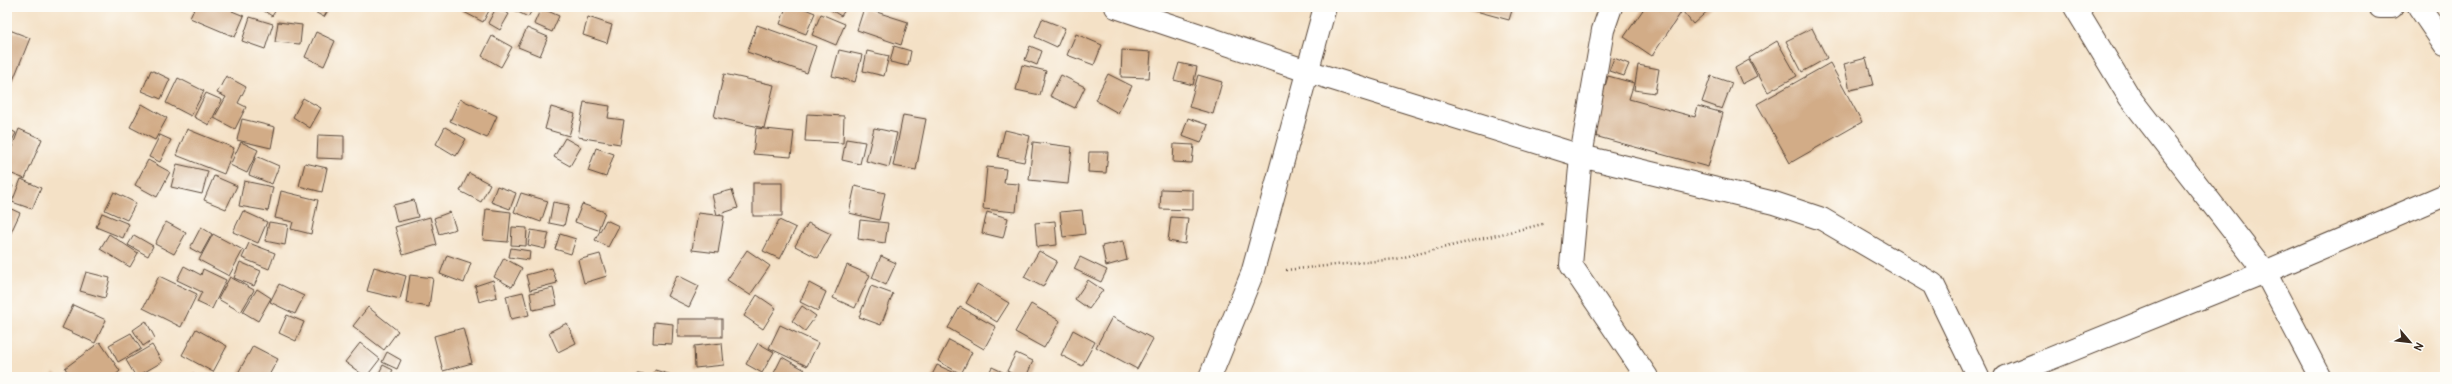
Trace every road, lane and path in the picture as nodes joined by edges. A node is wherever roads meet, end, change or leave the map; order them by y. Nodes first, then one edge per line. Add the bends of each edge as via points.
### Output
1 (1116, 7) edge
2 (1324, 7) edge
3 (1611, 7) edge
4 (2075, 7) edge
5 (2380, 7) edge
6 (2392, 7) edge
7 (2419, 7) edge
8 (2445, 45) edge
9 (1307, 71) junction
10 (1581, 156) junction
11 (2445, 194) edge
12 (1577, 216) junction
13 (2265, 272) junction
14 (1252, 274) junction
15 (1210, 377) edge
16 (1647, 377) edge
17 (1978, 377) edge
18 (2005, 377) edge
19 (2320, 377) edge

1 - 9 street
2 - 9 street
3 - 10 street via 1603,30
4 - 13 street via 2130,98
5 - 6 street
7 - 8 street
9 - 10 street
9 - 14 street
10 - 12 street
10 - 17 street via 1774,203 1822,219 1933,284
11 - 13 street
12 - 14 path via 1396,259
12 - 16 street via 1571,265
13 - 18 street
13 - 19 street
14 - 15 street

